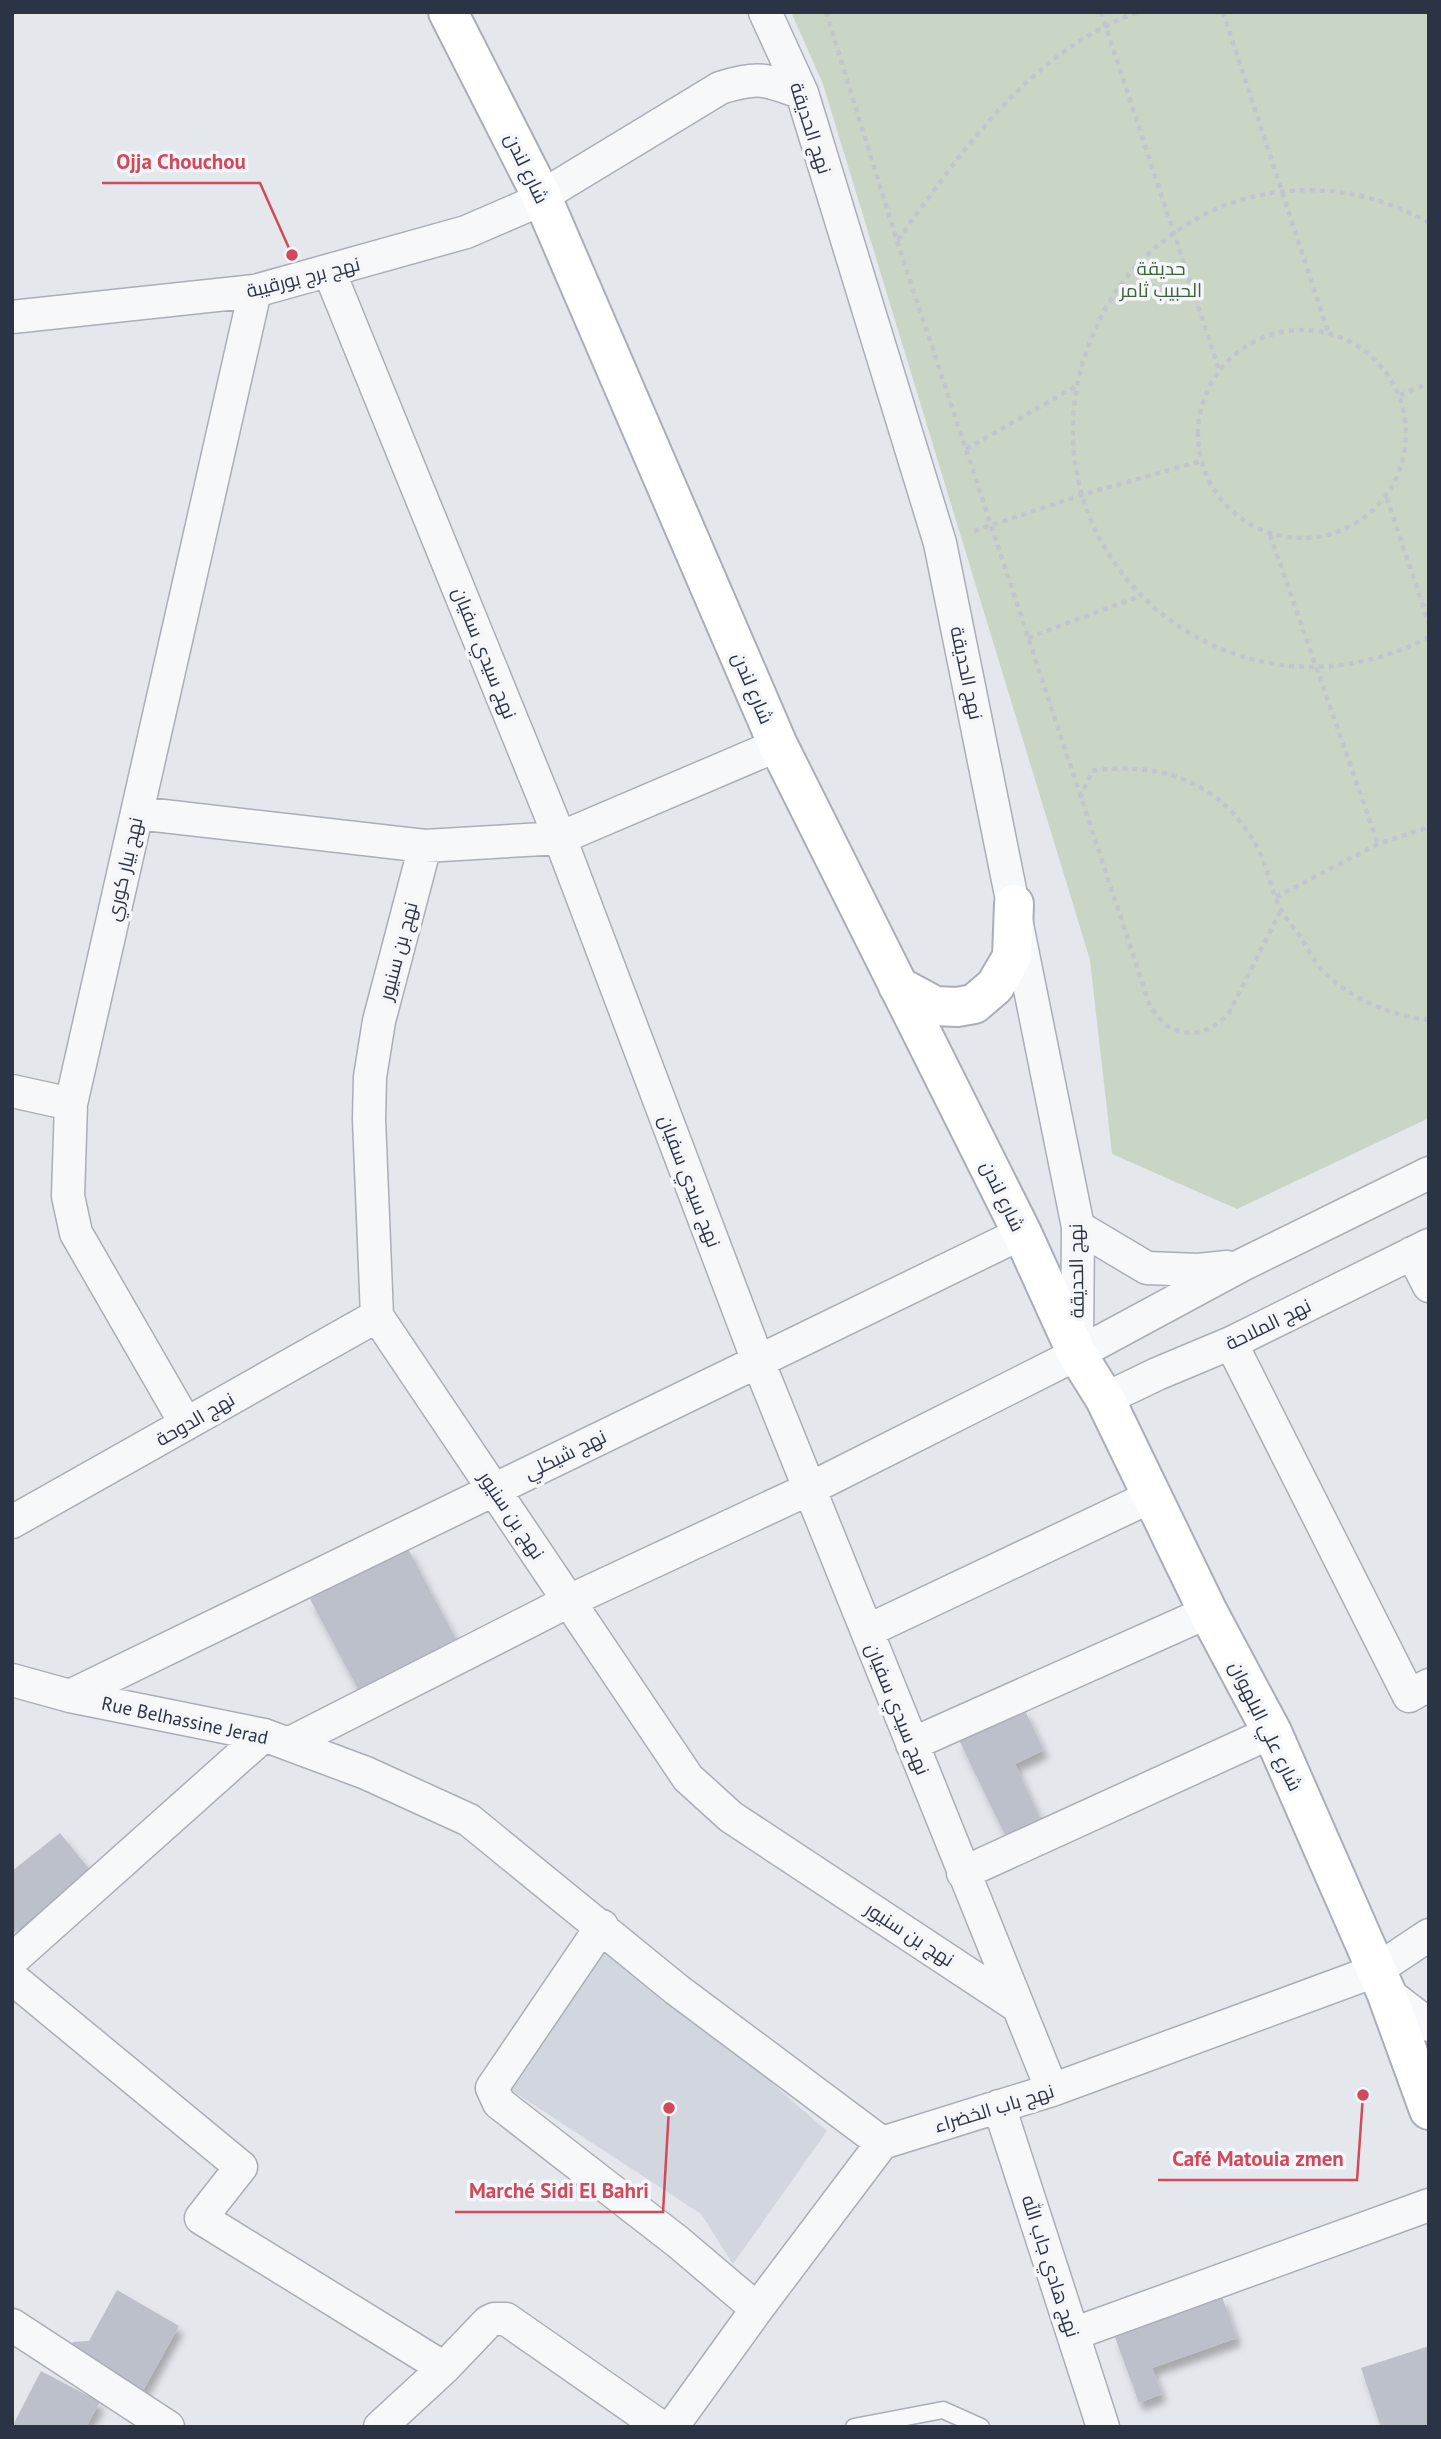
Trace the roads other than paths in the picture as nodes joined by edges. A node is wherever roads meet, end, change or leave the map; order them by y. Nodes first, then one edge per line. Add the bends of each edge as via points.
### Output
1 (449, 12) edge
2 (765, 12) edge
3 (802, 93) junction
4 (541, 195) junction
5 (329, 271) junction
6 (255, 292) junction
7 (12, 317) edge
8 (778, 745) junction
9 (137, 813) junction
10 (560, 838) junction
11 (425, 846) junction
12 (1014, 904) junction
13 (898, 986) junction
14 (12, 1091) edge
15 (71, 1104) junction
16 (1429, 1173) edge
17 (1078, 1227) junction
18 (1022, 1233) junction
19 (1420, 1249) edge
20 (1242, 1265) junction
21 (1429, 1286) edge
22 (377, 1316) junction
23 (1231, 1343) junction
24 (1077, 1354) junction
25 (758, 1362) junction
26 (1105, 1399) junction
27 (186, 1424) junction
28 (495, 1488) junction
29 (809, 1489) junction
30 (1152, 1496) junction
31 (12, 1522) edge
32 (569, 1601) junction
33 (1208, 1612) junction
34 (867, 1631) junction
35 (12, 1680) edge
36 (1429, 1685) edge
37 (71, 1696) junction
38 (1272, 1732) junction
39 (276, 1740) junction
40 (912, 1744) junction
41 (964, 1873) junction
42 (602, 1926) junction
43 (1429, 1936) edge
44 (12, 1960) edge
45 (12, 1978) edge
46 (1381, 1982) junction
47 (1017, 2006) junction
48 (1429, 2025) edge
49 (1052, 2090) junction
50 (999, 2106) junction
51 (1429, 2110) edge
52 (882, 2143) junction
53 (1429, 2205) edge
54 (757, 2309) junction
55 (12, 2325) edge
56 (1073, 2334) junction
57 (444, 2368) junction
58 (168, 2427) edge
59 (380, 2427) edge
60 (661, 2427) edge
61 (672, 2427) edge
62 (854, 2427) edge
63 (981, 2427) edge
64 (1102, 2427) edge

1 - 4 main road, شارع لندن
2 - 3 street, نهج الحديقة
3 - 4 street, نهج برج بورقيبة via 766,80 744,80 720,88
3 - 12 street, نهج الحديقة via 940,543
4 - 5 street, نهج برج بورقيبة via 466,232
4 - 8 main road, شارع لندن
5 - 6 street, نهج برج بورقيبة
5 - 10 street, نهج سيدي سفيان
6 - 7 street, نهج برج بورقيبة
6 - 9 street, نهج بيار كوري
8 - 10 street
8 - 13 main road, شارع لندن
9 - 11 street
9 - 15 street, نهج بيار كوري
10 - 11 street
10 - 25 street, نهج سيدي سفيان
11 - 22 street, نهج بن سنيور via 379,1021 370,1077
12 - 13 main road via 1012,957 995,986 974,1004 935,1006
12 - 17 street, نهج الحديقة
13 - 18 main road, شارع لندن
14 - 15 street
15 - 27 street, نهج بيار كوري via 68,1196 76,1233
16 - 20 street
17 - 20 street via 1147,1268 1198,1270
17 - 24 street, نهج الحديقة
18 - 24 main road, شارع لندن
18 - 25 street, نهج شيكلي
19 - 21 street
19 - 23 street, نهج الملاحة
20 - 24 street
22 - 27 street, نهج الدوحة
22 - 28 street, نهج بن سنيور
23 - 26 street, نهج الملاحة
23 - 36 street via 1409,1696
24 - 26 main road, شارع علي البلهوان
24 - 29 street
25 - 28 street, نهج شيكلي
25 - 29 street, نهج سيدي سفيان
26 - 30 main road, شارع علي البلهوان
27 - 31 street, نهج الدوحة
28 - 32 street, نهج بن سنيور
28 - 37 street, نهج شيكلي
29 - 32 street
29 - 34 street, نهج سيدي سفيان
30 - 33 main road, شارع علي البلهوان
30 - 34 street
32 - 39 street
32 - 47 street, نهج بن سنيور via 669,1752 709,1798
33 - 38 main road, شارع علي البلهوان
33 - 40 street
34 - 40 street, نهج سيدي سفيان
35 - 37 street, Rue Belhassine Jerad
37 - 39 street, Rue Belhassine Jerad
38 - 41 street
38 - 46 main road, شارع علي البلهوان
39 - 42 street, Rue Belhassine Jerad via 366,1773 469,1820
39 - 44 street
40 - 41 street, نهج سيدي سفيان
41 - 47 street, نهج سيدي سفيان
42 - 52 street, Rue Belhassine Jerad via 676,1989
42 - 54 street via 492,2088 494,2094 499,2103
43 - 46 street, نهج باب الخضراء
45 - 57 street via 241,2166 201,2218
46 - 48 street
46 - 49 street, نهج باب الخضراء
46 - 51 main road, شارع علي البلهوان
47 - 49 street, نهج سيدي سفيان
49 - 50 street, نهج باب الخضراء
50 - 52 street, نهج باب الخضراء
50 - 56 street, نهج هادي جاب الله
52 - 54 street
53 - 56 street
54 - 61 street
55 - 58 street
56 - 64 street, نهج هادي جاب الله
57 - 59 street
57 - 60 street via 488,2322 506,2319
62 - 63 lane via 943,2410

